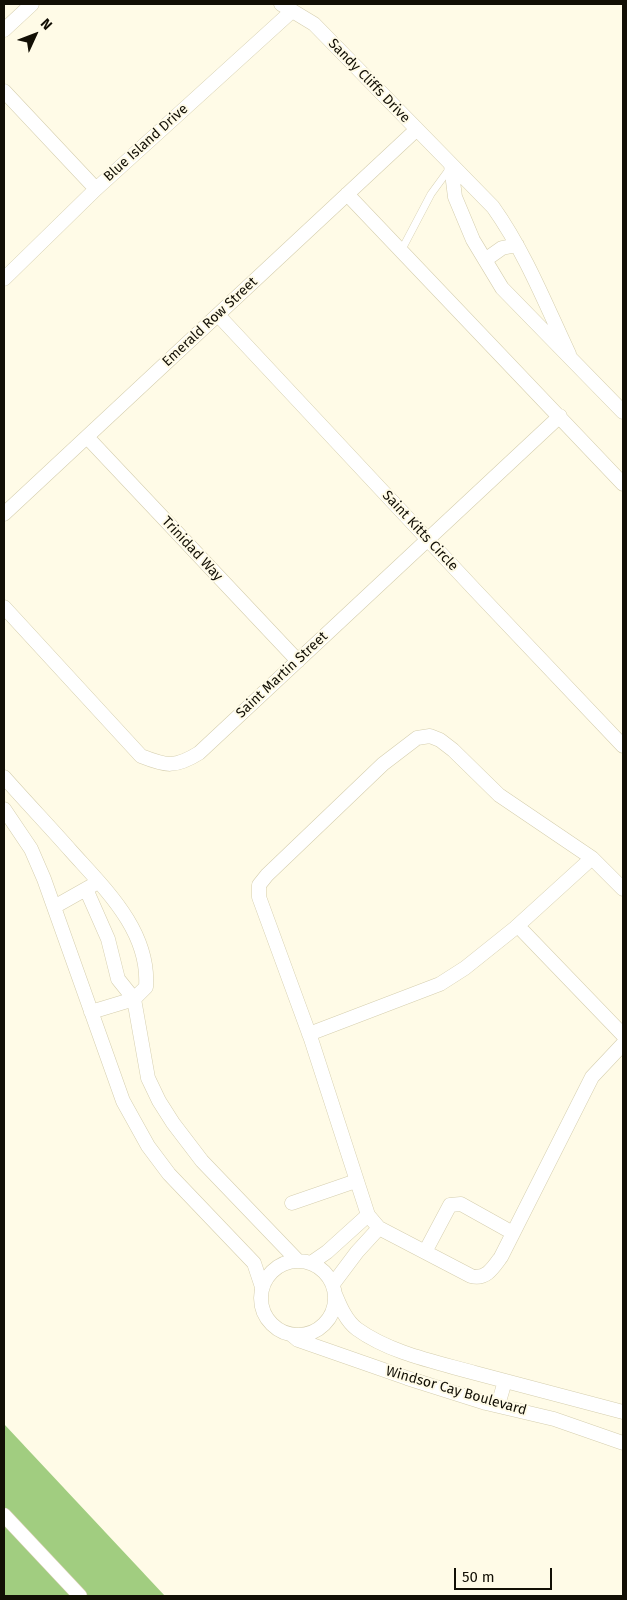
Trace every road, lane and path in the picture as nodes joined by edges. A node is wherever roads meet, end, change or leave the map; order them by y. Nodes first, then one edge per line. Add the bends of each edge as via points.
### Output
1 (32, 4) edge
2 (286, 8) edge
3 (4, 30) edge
4 (4, 91) edge
5 (416, 130) junction
6 (451, 165) junction
7 (96, 189) junction
8 (347, 194) junction
9 (517, 245) junction
10 (401, 251) junction
11 (486, 260) junction
12 (4, 278) edge
13 (218, 314) junction
14 (569, 354) junction
15 (623, 412) edge
16 (560, 416) junction
17 (87, 436) junction
18 (623, 484) edge
19 (4, 514) edge
20 (427, 540) junction
21 (4, 607) edge
22 (298, 661) junction
23 (623, 746) edge
24 (4, 777) edge
25 (4, 809) edge
26 (592, 858) junction
27 (98, 882) junction
28 (86, 889) junction
29 (623, 889) edge
30 (54, 907) junction
31 (518, 926) junction
32 (134, 999) junction
33 (91, 1012) junction
34 (309, 1034) junction
35 (623, 1035) edge
36 (623, 1044) edge
37 (356, 1181) junction
38 (292, 1203) dead end
39 (368, 1215) junction
40 (379, 1228) junction
41 (513, 1233) junction
42 (425, 1252) junction
43 (304, 1262) junction
44 (262, 1287) junction
45 (334, 1289) junction
46 (292, 1335) junction
47 (506, 1381) junction
48 (498, 1406) junction
49 (623, 1412) edge
50 (623, 1443) edge
51 (4, 1515) edge
52 (80, 1596) edge

1 - 3 street
2 - 5 street, Sandy Cliffs Drive via 314,24
2 - 7 street, Blue Island Drive
4 - 7 street
5 - 6 street, Sandy Cliffs Drive
5 - 8 street, Emerald Row Street
6 - 9 street, Sandy Cliffs Drive via 493,207
6 - 10 lane via 431,194
6 - 11 street, Sandy Cliffs Drive via 455,197 473,240
7 - 12 street, Blue Island Drive
8 - 10 street
8 - 13 street, Emerald Row Street
9 - 11 street via 502,248
9 - 14 street, Sandy Cliffs Drive
10 - 16 street
11 - 14 street, Sandy Cliffs Drive via 502,288
13 - 17 street, Emerald Row Street
13 - 20 street, Saint Kitts Circle
14 - 15 street, Sandy Cliffs Drive
16 - 18 street
16 - 20 street, Saint Martin Street
17 - 19 street, Emerald Row Street
17 - 22 street, Trinidad Way
20 - 22 street, Saint Martin Street
20 - 23 street, Saint Kitts Circle
21 - 22 street, Saint Martin Street via 141,756 163,765 183,763 199,753
24 - 27 street
25 - 30 street, Windsor Cay Boulevard via 31,849
26 - 29 street
26 - 31 street
26 - 34 street via 499,795 440,740 430,736 417,738 384,764 259,885 259,897
27 - 28 street
27 - 32 street via 122,910 137,936 144,958 146,987
28 - 30 street
28 - 32 street, Windsor Cay Boulevard via 108,939 118,979
30 - 33 street, Windsor Cay Boulevard
31 - 34 street via 440,984
31 - 35 street
32 - 33 street
32 - 43 street, Windsor Cay Boulevard via 148,1078 172,1123 202,1162
33 - 44 street, Windsor Cay Boulevard via 123,1101 148,1146 169,1174 254,1263
34 - 37 street
36 - 41 street via 592,1078
37 - 38 street
37 - 39 street
39 - 40 street
39 - 43 street via 327,1252
40 - 42 street
40 - 45 street via 357,1252
41 - 42 street via 492,1270 478,1278
41 - 42 street via 461,1204 450,1204
43 - 44 street via 286,1262 275,1268
43 - 45 street, Windsor Cay Boulevard via 326,1274
44 - 46 street, Windsor Cay Boulevard via 260,1300 263,1312 280,1331
45 - 46 street via 334,1305 323,1325 303,1335
45 - 47 street, Windsor Cay Boulevard via 343,1312 355,1328 372,1339
46 - 48 street, Windsor Cay Boulevard via 298,1340 407,1378
47 - 48 street
47 - 49 street, Windsor Cay Boulevard
48 - 50 street, Windsor Cay Boulevard via 554,1419
51 - 52 street

